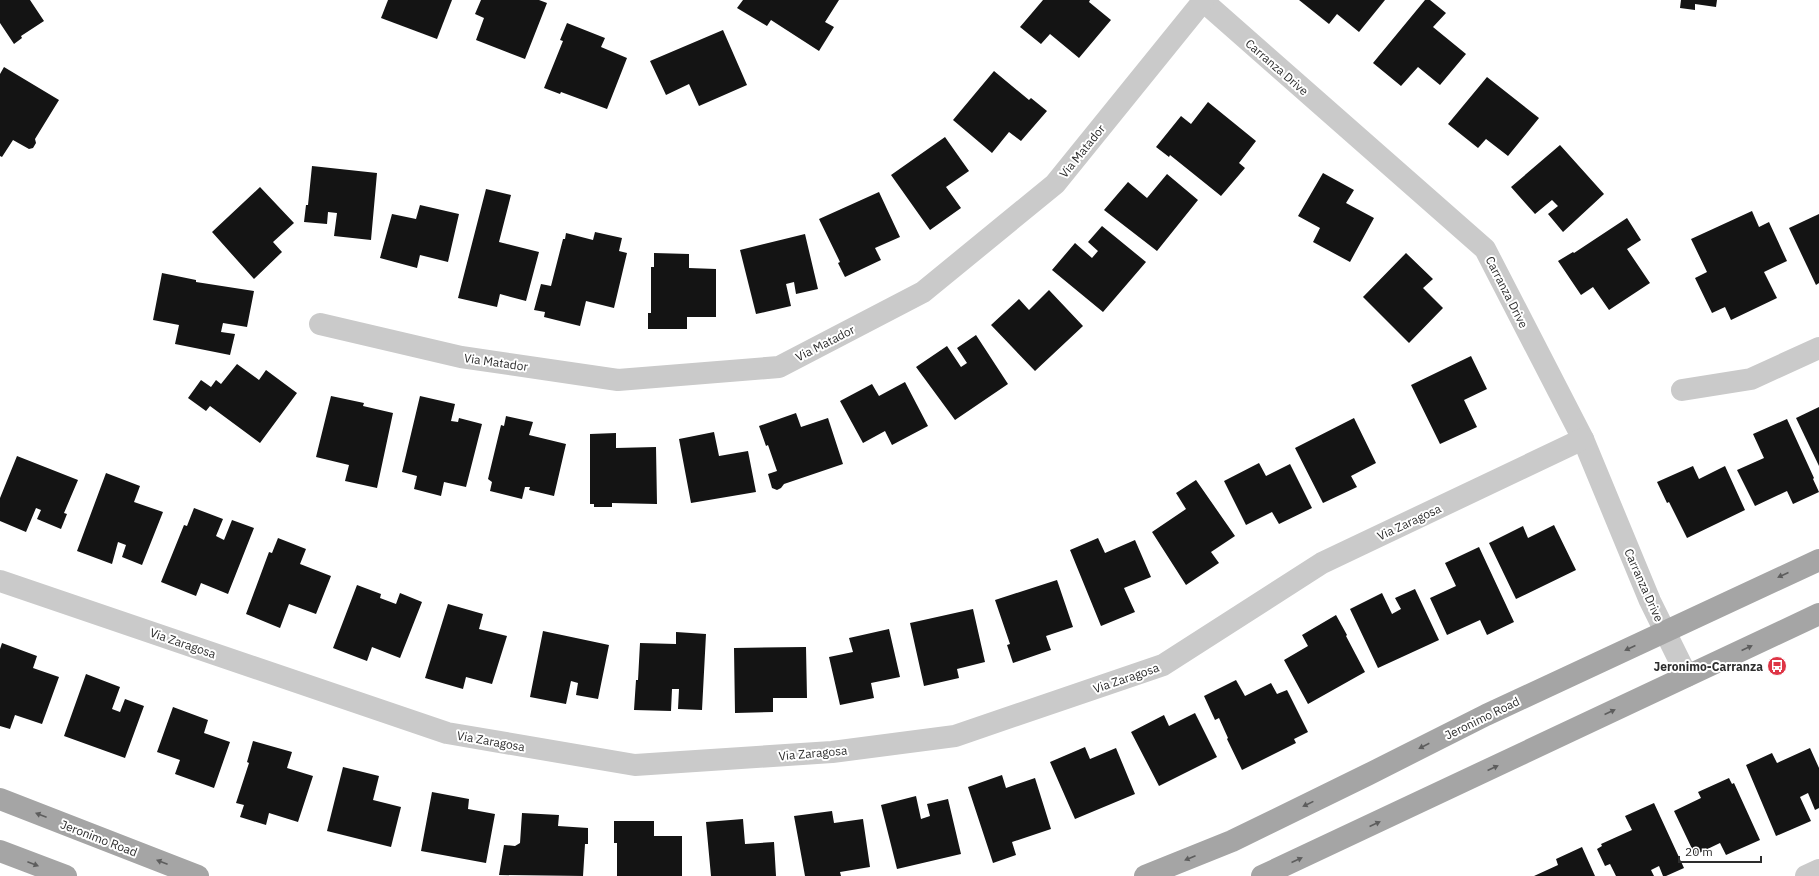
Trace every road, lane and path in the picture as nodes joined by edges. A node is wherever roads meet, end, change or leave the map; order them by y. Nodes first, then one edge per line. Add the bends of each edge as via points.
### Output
1 (1203, 1) edge
2 (320, 324) dead end
3 (1819, 348) edge
4 (1682, 390) dead end
5 (1583, 438) junction
6 (1819, 560) edge
7 (0, 581) edge
8 (1819, 614) edge
9 (1666, 632) junction
10 (1687, 676) junction
11 (0, 799) edge
12 (0, 851) edge
13 (1819, 870) edge
14 (66, 876) edge
15 (198, 876) edge
16 (1144, 876) edge
17 (1262, 876) edge
18 (1806, 876) edge

1 - 2 street, Via Matador via 1054,184 923,292 779,367 618,380 461,357
1 - 5 street, Carranza Drive via 1485,249
3 - 4 street via 1751,379
5 - 7 street, Via Zaragosa via 1322,563 1164,665 956,736 832,752 635,765 447,733
5 - 9 street, Carranza Drive via 1650,601
6 -> 9 main road, Jeronimo Road
10 -> 8 main road
9 - 10 street, Carranza Drive
9 -> 16 main road, Jeronimo Road via 1486,715 1232,841
17 -> 10 main road
15 -> 11 main road, Jeronimo Road
12 -> 14 main road
13 - 18 street

